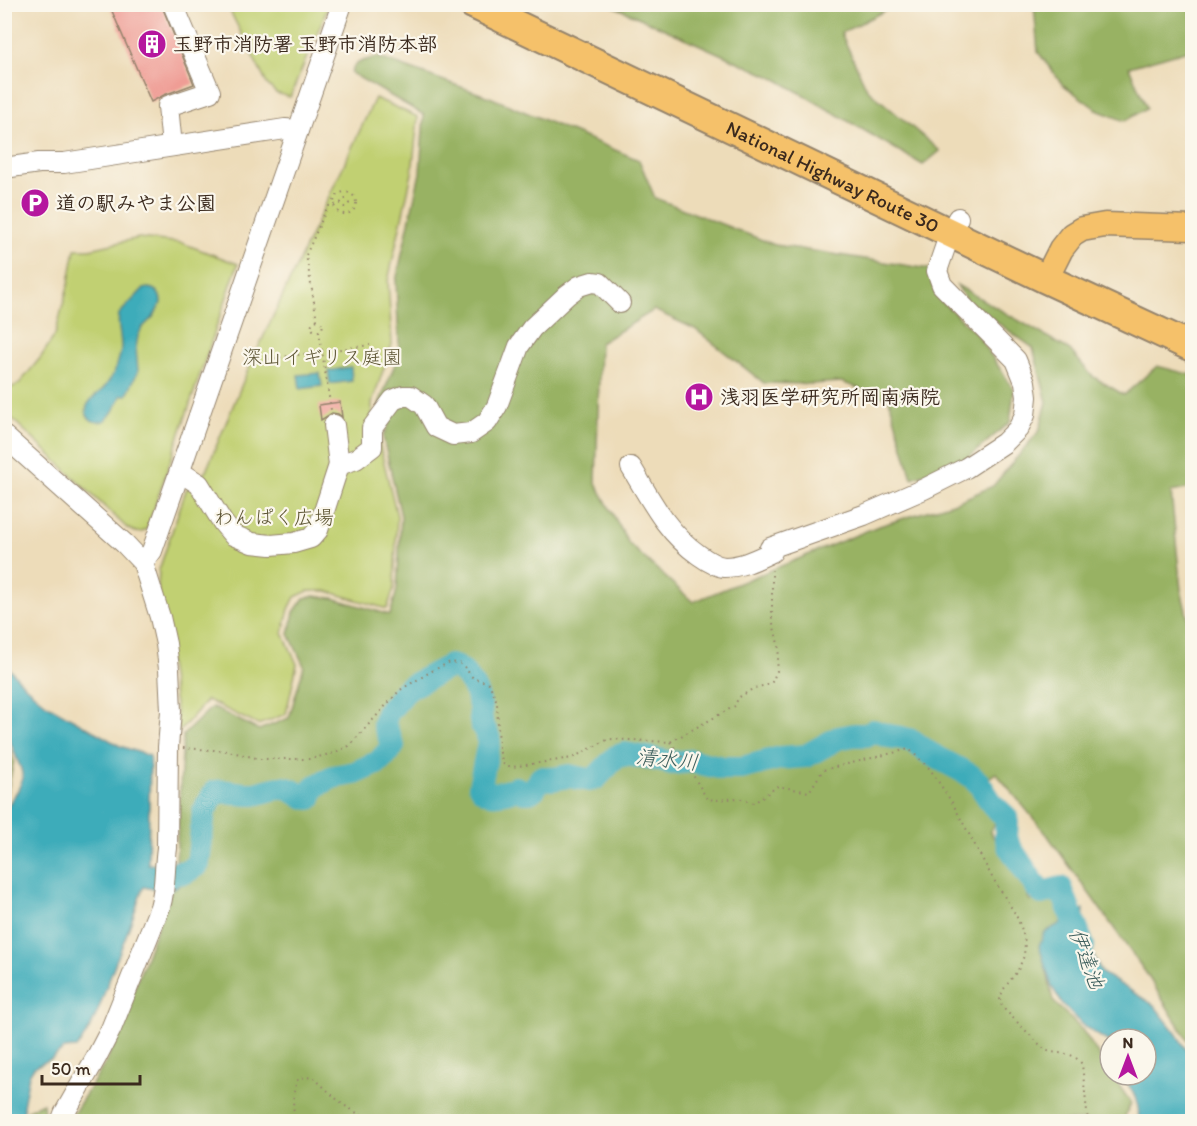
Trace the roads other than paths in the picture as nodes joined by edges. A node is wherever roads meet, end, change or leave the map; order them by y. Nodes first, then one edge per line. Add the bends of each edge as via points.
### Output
1 (172, 4) edge
2 (342, 4) edge
3 (473, 4) edge
4 (514, 4) edge
5 (298, 130) junction
6 (172, 146) junction
7 (4, 168) edge
8 (954, 226) junction
9 (1192, 228) edge
10 (1049, 273) junction
11 (620, 303) dead end
12 (1192, 342) edge
13 (1192, 347) edge
14 (334, 425) road end
15 (4, 436) edge
16 (339, 465) junction
17 (631, 467) dead end
18 (180, 472) junction
19 (143, 563) junction
20 (58, 1119) edge

1 - 6 street via 210,92 168,106
2 - 5 street
3 - 8 highway, National Highway Route 30
4 - 8 highway, National Highway Route 30
5 - 6 street
5 - 18 street
6 - 7 street
8 - 10 highway, National Highway Route 30
8 - 17 street via 937,271 938,278 1016,360 1024,382 1025,415 1004,443 934,484 770,548 772,552 742,565 722,567 686,546 665,524
9 - 10 main road via 1105,225 1082,229 1061,249
10 - 12 highway, National Highway Route 30 via 1133,309
10 - 13 highway, National Highway Route 30
11 - 16 street via 600,283 579,286 567,295 531,328 519,346 497,406 487,422 471,433 453,435 436,427 424,405 411,396 403,396 393,400 372,428 372,447
14 - 16 street
15 - 19 street
16 - 18 street via 318,530 294,543 271,545 233,535 199,484
18 - 19 street via 152,551
19 - 20 street via 160,617 169,669 164,892 111,1029

